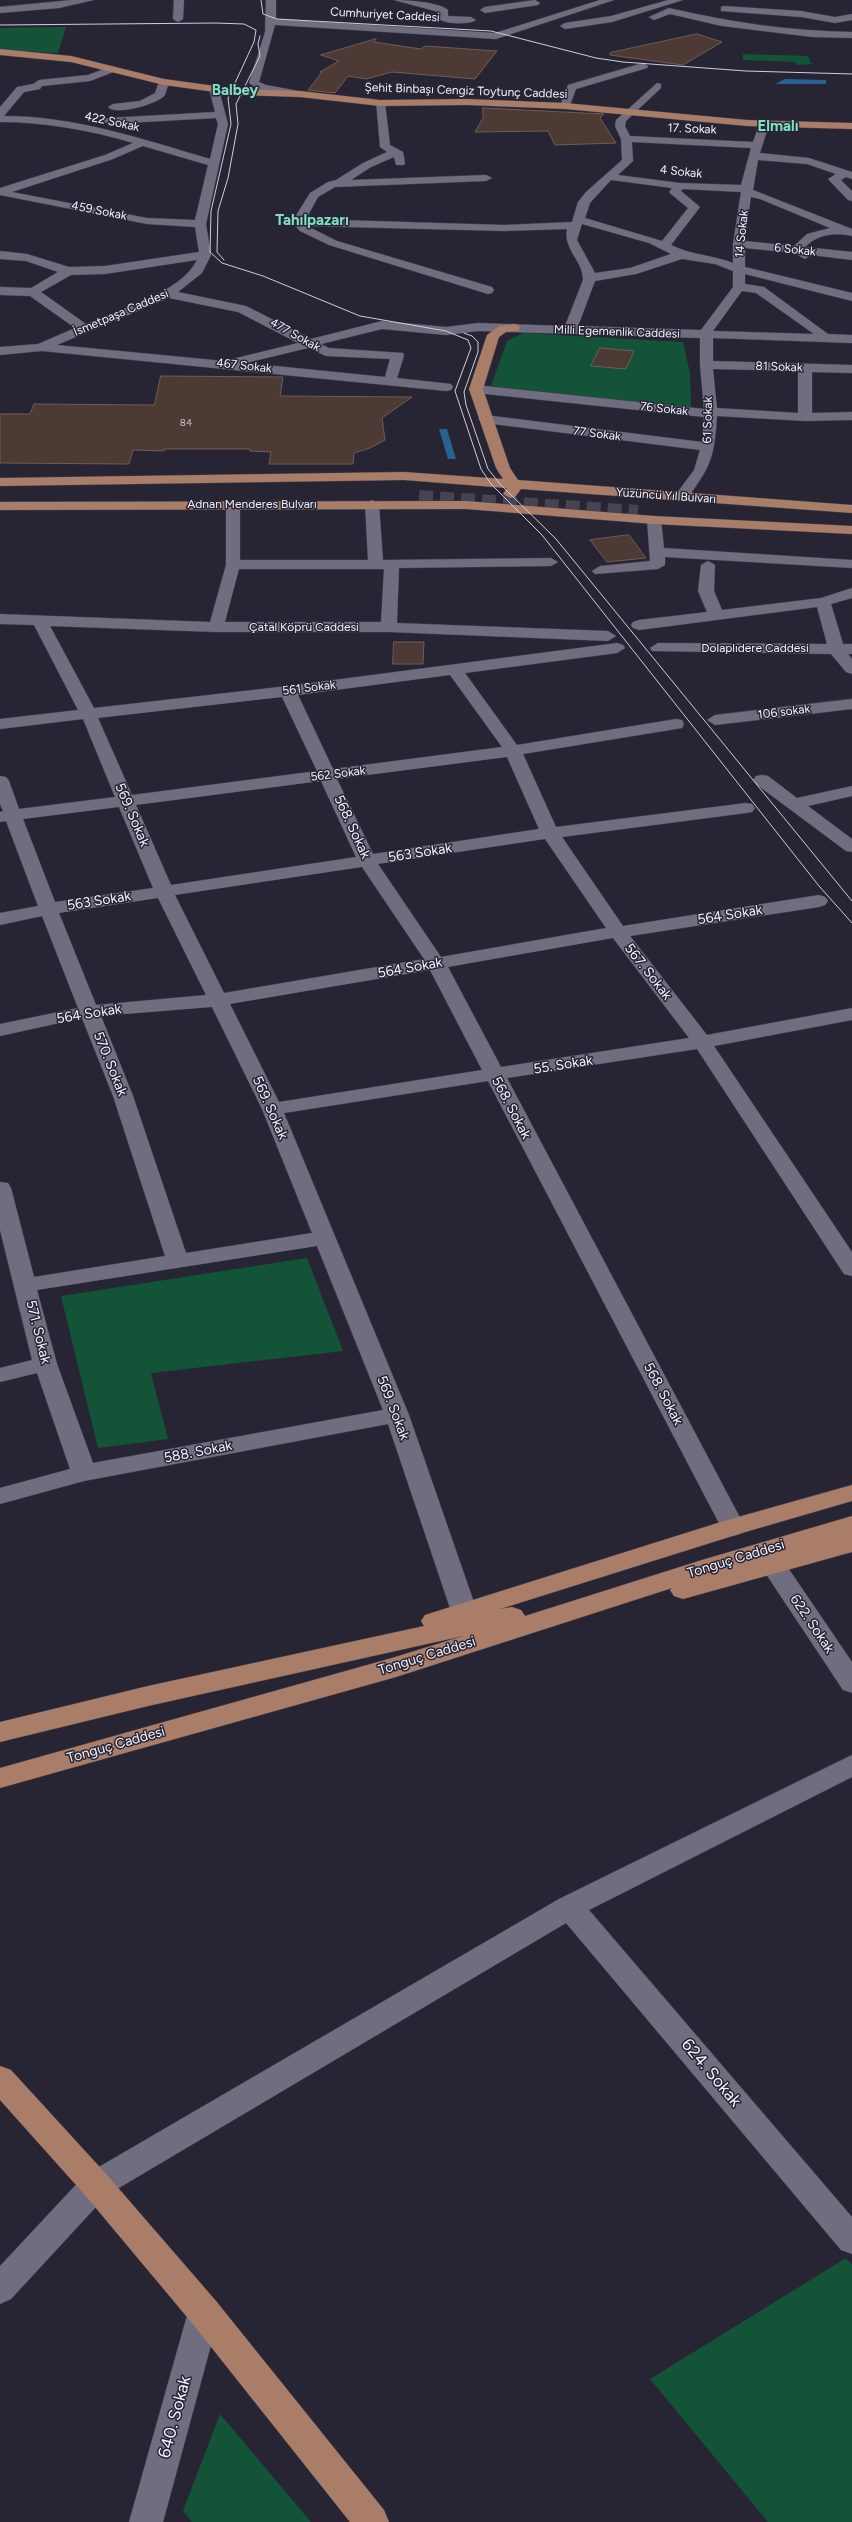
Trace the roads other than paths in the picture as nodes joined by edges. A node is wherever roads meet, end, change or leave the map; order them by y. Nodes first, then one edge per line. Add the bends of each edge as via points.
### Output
1 (90, 0) edge
2 (179, 0) edge
3 (271, 0) edge
4 (399, 0) edge
5 (609, 0) edge
6 (678, 0) edge
7 (755, 0) edge
8 (539, 4) edge
9 (0, 10) edge
10 (485, 10) dead end
11 (717, 10) junction
12 (669, 12) junction
13 (570, 13) junction
14 (852, 17) edge
15 (178, 19) dead end
16 (484, 20) dead end
17 (507, 21) dead end
18 (273, 22) junction
19 (643, 23) dead end
20 (535, 25) junction
21 (852, 36) edge
22 (0, 52) edge
23 (643, 66) dead end
24 (112, 69) junction
25 (164, 82) junction
26 (657, 86) dead end
27 (214, 88) junction
28 (300, 94) junction
29 (380, 103) junction
30 (564, 106) junction
31 (628, 113) junction
32 (0, 114) edge
33 (222, 115) junction
34 (0, 119) edge
35 (764, 124) junction
36 (105, 126) junction
37 (838, 127) joint
38 (852, 127) edge
39 (626, 139) junction
40 (142, 142) junction
41 (755, 150) junction
42 (216, 164) junction
43 (848, 175) edge
44 (611, 177) junction
45 (486, 178) dead end
46 (336, 183) junction
47 (680, 186) junction
48 (747, 190) junction
49 (1, 192) edge
50 (23, 198) junction
51 (852, 198) edge
52 (6, 206) dead end
53 (298, 222) junction
54 (577, 223) junction
55 (200, 224) junction
56 (848, 230) edge
57 (739, 244) junction
58 (664, 246) junction
59 (797, 250) junction
60 (0, 255) edge
61 (205, 255) junction
62 (681, 255) junction
63 (852, 256) edge
64 (807, 264) dead end
65 (739, 268) junction
66 (68, 271) junction
67 (589, 278) junction
68 (739, 287) junction
69 (488, 290) dead end
70 (0, 291) edge
71 (33, 292) junction
72 (168, 294) junction
73 (852, 297) edge
74 (85, 328) junction
75 (514, 328) junction
76 (568, 330) junction
77 (706, 335) junction
78 (825, 339) junction
79 (852, 339) edge
80 (310, 343) junction
81 (42, 347) junction
82 (0, 351) edge
83 (228, 364) junction
84 (706, 365) junction
85 (805, 368) junction
86 (852, 369) edge
87 (390, 381) junction
88 (446, 387) dead end
89 (476, 389) junction
90 (710, 412) junction
91 (852, 416) edge
92 (805, 417) junction
93 (485, 419) junction
94 (708, 447) junction
95 (503, 468) junction
96 (434, 478) junction
97 (0, 482) edge
98 (480, 483) joint
99 (514, 484) junction
100 (545, 486) junction
101 (0, 490) edge
102 (618, 492) junction
103 (681, 497) junction
104 (0, 498) edge
105 (233, 504) junction
106 (372, 504) junction
107 (436, 504) junction
108 (466, 505) junction
109 (0, 506) edge
110 (504, 508) joint
111 (852, 509) edge
112 (852, 516) edge
113 (612, 518) junction
114 (654, 520) junction
115 (852, 524) edge
116 (852, 530) edge
117 (656, 552) junction
118 (551, 562) dead end
119 (376, 564) junction
120 (392, 564) junction
121 (852, 564) edge
122 (233, 565) junction
123 (708, 565) dead end
124 (600, 571) dead end
125 (852, 593) edge
126 (823, 602) junction
127 (716, 614) junction
128 (0, 619) edge
129 (40, 621) junction
130 (639, 625) dead end
131 (216, 627) junction
132 (389, 627) junction
133 (613, 642) joint
134 (658, 648) dead end
135 (836, 649) junction
136 (852, 649) edge
137 (454, 669) junction
138 (852, 669) edge
139 (288, 691) junction
140 (852, 704) edge
141 (88, 713) junction
142 (715, 720) dead end
143 (0, 724) edge
144 (676, 724) dead end
145 (512, 750) junction
146 (329, 775) junction
147 (762, 780) dead end
148 (0, 781) edge
149 (852, 791) edge
150 (125, 800) junction
151 (792, 804) junction
152 (746, 808) dead end
153 (7, 816) edge
154 (550, 833) junction
155 (852, 846) edge
156 (367, 861) junction
157 (164, 891) junction
158 (819, 901) dead end
159 (48, 909) junction
160 (0, 919) edge
161 (618, 932) junction
162 (436, 963) junction
163 (220, 1000) junction
164 (89, 1012) junction
165 (852, 1014) edge
166 (0, 1030) edge
167 (702, 1042) junction
168 (494, 1076) junction
169 (272, 1109) junction
170 (0, 1188) edge
171 (325, 1238) junction
172 (178, 1261) junction
173 (852, 1269) edge
174 (26, 1285) junction
175 (45, 1364) junction
176 (0, 1375) edge
177 (397, 1415) junction
178 (84, 1473) junction
179 (852, 1493) edge
180 (0, 1496) edge
181 (852, 1513) edge
182 (852, 1525) edge
183 (733, 1527) junction
184 (852, 1543) edge
185 (773, 1565) junction
186 (464, 1611) junction
187 (313, 1660) junction
188 (396, 1667) junction
189 (852, 1683) edge
190 (0, 1732) edge
191 (852, 1765) edge
192 (0, 1778) edge
193 (569, 1907) junction
194 (0, 2079) edge
195 (96, 2185) junction
196 (852, 2240) edge
197 (0, 2289) edge
198 (204, 2312) junction
199 (146, 2522) edge
200 (372, 2522) edge

1 - 9 street
2 - 15 street
3 - 18 street
4 - 16 street via 444,10 444,19
5 - 13 street, Cumhuriyet Caddesi
6 - 20 street via 612,19 555,27
7 - 11 street via 728,5
8 - 10 street
8 - 13 street
11 - 12 street
11 - 14 street via 801,14 835,20
12 - 19 street via 660,13
12 - 21 street via 722,23
13 - 20 street, Cumhuriyet Caddesi
17 - 20 street
18 - 20 street, Cumhuriyet Caddesi via 496,36
18 - 28 street via 268,46 254,83 263,88
22 - 24 main road, Şehit Binbaşı Cengiz Toytunç Caddesi via 71,59
23 - 30 street via 572,87
24 - 25 main road, Şehit Binbaşı Cengiz Toytunç Caddesi
24 - 32 street via 90,78 39,83 21,89
25 - 27 main road, Şehit Binbaşı Cengiz Toytunç Caddesi
25 - 36 street via 160,95 142,104 117,105 99,114
26 - 31 street
27 - 28 main road, Şehit Binbaşı Cengiz Toytunç Caddesi via 237,92
27 - 33 street
28 - 29 main road, Şehit Binbaşı Cengiz Toytunç Caddesi
29 - 30 main road, Şehit Binbaşı Cengiz Toytunç Caddesi via 467,102
29 - 46 street via 385,148 398,158 375,159
30 - 31 main road, Şehit Binbaşı Cengiz Toytunç Caddesi
31 - 35 main road, Şehit Binbaşı Cengiz Toytunç Caddesi
31 - 39 street via 620,126
33 - 36 street
33 - 42 street via 223,124
34 - 36 street, 422 Sokak
35 - 37 main road, Şehit Binbaşı Cengiz Toytunç Caddesi
35 - 41 street, 14 Sokak
36 - 40 street, 422 Sokak
37 - 38 street, Şehit Binbaşı Cengiz Toytunç Caddesi
39 - 41 street, 17. Sokak
39 - 44 street via 628,161
40 - 42 street, 422 Sokak
40 - 49 street via 124,152 27,181
41 - 43 street, 17. Sokak via 809,161
41 - 48 street, 14 Sokak
42 - 55 street
43 - 51 street via 834,178
44 - 47 street, 4 Sokak
44 - 54 street via 587,197 578,210
45 - 46 street
46 - 53 street via 314,195
47 - 48 street, 4 Sokak
47 - 58 street via 675,192 694,207 675,235
48 - 56 street, 4 Sokak
48 - 57 street, 14 Sokak
49 - 50 street, 459 Sokak
50 - 52 street
50 - 55 street, 459 Sokak via 147,221
53 - 54 street via 504,228
53 - 69 street via 304,229 333,243
54 - 58 street via 653,241
54 - 67 street via 571,240 589,272
55 - 61 street
56 - 59 street via 814,235 803,240
57 - 59 street, 6 Sokak
57 - 65 street, 14 Sokak
58 - 62 street
59 - 63 street, 6 Sokak
59 - 64 street via 805,254
60 - 66 street via 27,258
61 - 66 street via 105,270
61 - 72 street, İsmetpaşa Caddesi via 198,270
62 - 65 street via 718,261
62 - 67 street via 632,271
65 - 68 street, 14 Sokak
65 - 73 street
66 - 71 street
67 - 76 street via 573,324
68 - 77 street via 707,328
68 - 78 street via 760,290
70 - 71 street
71 - 74 street
72 - 74 street, İsmetpaşa Caddesi
72 - 80 street, 477 Sokak via 242,309
74 - 81 street, İsmetpaşa Caddesi
75 - 76 street, Milli Egemenlik Caddesi
75 - 80 street, Milli Egemenlik Caddesi via 446,331 382,325
75 - 89 main road via 503,329 493,335
76 - 77 street, Milli Egemenlik Caddesi
77 - 78 street, Milli Egemenlik Caddesi
77 - 84 street, 61 Sokak
78 - 79 street, Milli Egemenlik Caddesi
80 - 83 street, Milli Egemenlik Caddesi
80 - 87 street, 477 Sokak via 326,352 398,356
81 - 82 street
81 - 83 street, 467 Sokak
83 - 87 street, 467 Sokak
84 - 85 street, 81 Sokak
84 - 90 street, 61 Sokak
85 - 86 street, 81 Sokak
85 - 92 street
87 - 88 street, 467 Sokak
89 - 90 street, 76 Sokak
89 - 93 main road
90 - 92 street, 76 Sokak
90 - 94 street, 61 Sokak
91 - 92 street, 76 Sokak
93 - 94 street, 77 Sokak
93 - 95 main road
94 - 103 street, 61 Sokak via 701,470
95 - 99 main road
95 - 100 main road via 523,480
96 - 97 main road, Adnan Menderes Bulvarı via 164,478
96 - 98 main road, Adnan Menderes Bulvarı
96 - 107 main road via 445,483 450,492 444,501
98 - 99 main road, Yüzüncü Yıl Bulvarı
99 - 100 main road, Yüzüncü Yıl Bulvarı
99 - 108 main road via 511,493 501,500
100 - 102 main road, Yüzüncü Yıl Bulvarı
101 - 104 main road, Adnan Menderes Bulvarı via 420,493
102 - 103 main road, Yüzüncü Yıl Bulvarı
102 - 113 main road via 602,503 605,513
103 - 111 main road, Yüzüncü Yıl Bulvarı
105 - 106 main road, Adnan Menderes Bulvarı
105 - 109 main road, Adnan Menderes Bulvarı
105 - 122 street
106 - 107 main road, Adnan Menderes Bulvarı
106 - 119 street
107 - 108 main road, Adnan Menderes Bulvarı
108 - 110 main road, Adnan Menderes Bulvarı
110 - 113 main road, Yüzüncü Yıl Bulvarı
112 - 115 main road, Yüzüncü Yıl Bulvarı via 639,508
113 - 114 main road, Yüzüncü Yıl Bulvarı
114 - 116 main road, Yüzüncü Yıl Bulvarı
114 - 117 street
117 - 121 street
117 - 124 street via 658,565
118 - 120 street
119 - 120 street
119 - 122 street
120 - 132 street
122 - 131 street
123 - 127 street via 706,592
125 - 126 street
126 - 127 street
126 - 135 street
127 - 130 street
128 - 129 street, Çatal Köprü Caddesi
129 - 131 street, Çatal Köprü Caddesi
129 - 141 street, 569. Sokak
131 - 132 street, Çatal Köprü Caddesi
132 - 133 street, Çatal Köprü Caddesi
133 - 137 street, 561 Sokak
134 - 135 street, Dolaplıdere Caddesi
135 - 136 street, Dolaplıdere Caddesi
135 - 138 street
137 - 139 street, 561 Sokak
137 - 145 street, 567. Sokak
139 - 141 street, 561 Sokak
139 - 146 street, 568. Sokak
140 - 142 street, 106 sokak
141 - 143 street, 561 Sokak
141 - 150 street, 569. Sokak
144 - 145 street, 562 Sokak
145 - 146 street, 562 Sokak
145 - 154 street, 567. Sokak
146 - 150 street, 562 Sokak
146 - 156 street, 568. Sokak
147 - 151 street
148 - 153 street, 570. Sokak
149 - 151 street
150 - 153 street, 562 Sokak
150 - 157 street, 569. Sokak
151 - 155 street
152 - 154 street, 563 Sokak
153 - 159 street, 570. Sokak
154 - 156 street, 563 Sokak
154 - 161 street, 567. Sokak
156 - 157 street, 563 Sokak
156 - 162 street, 568. Sokak
157 - 159 street, 563 Sokak
157 - 163 street, 569. Sokak
158 - 161 street, 564 Sokak
159 - 160 street, 563 Sokak
159 - 164 street, 570. Sokak
161 - 162 street, 564 Sokak
161 - 167 street, 567. Sokak
162 - 163 street, 564 Sokak
162 - 168 street, 568. Sokak
163 - 164 street, 564 Sokak
163 - 169 street, 569. Sokak
164 - 166 street, 564 Sokak
164 - 172 street, 570. Sokak via 123,1096
165 - 167 street, 55. Sokak
167 - 168 street, 55. Sokak
167 - 173 street, 567. Sokak
168 - 169 street, 55. Sokak
168 - 183 street, 568. Sokak
169 - 171 street, 569. Sokak
170 - 174 street, 571. Sokak
171 - 172 street
171 - 177 street, 569. Sokak
172 - 174 street
174 - 175 street, 571. Sokak
175 - 176 street
175 - 178 street, 571. Sokak
177 - 178 street, 588. Sokak
177 - 186 street, 569. Sokak
178 - 180 street, 588. Sokak
179 - 183 main road
181 - 187 main road, Tonguç Caddesi via 632,1577 503,1619
182 - 188 main road, Tonguç Caddesi via 711,1566
183 - 186 main road
184 - 185 main road
185 - 188 main road
185 - 189 street, 622. Sokak
186 - 187 main road
187 - 190 main road
188 - 192 main road, Tonguç Caddesi
191 - 193 street
193 - 195 street
193 - 196 street, 624. Sokak
194 - 195 main road
195 - 197 street
195 - 198 main road
198 - 199 street, 640. Sokak
198 - 200 main road

